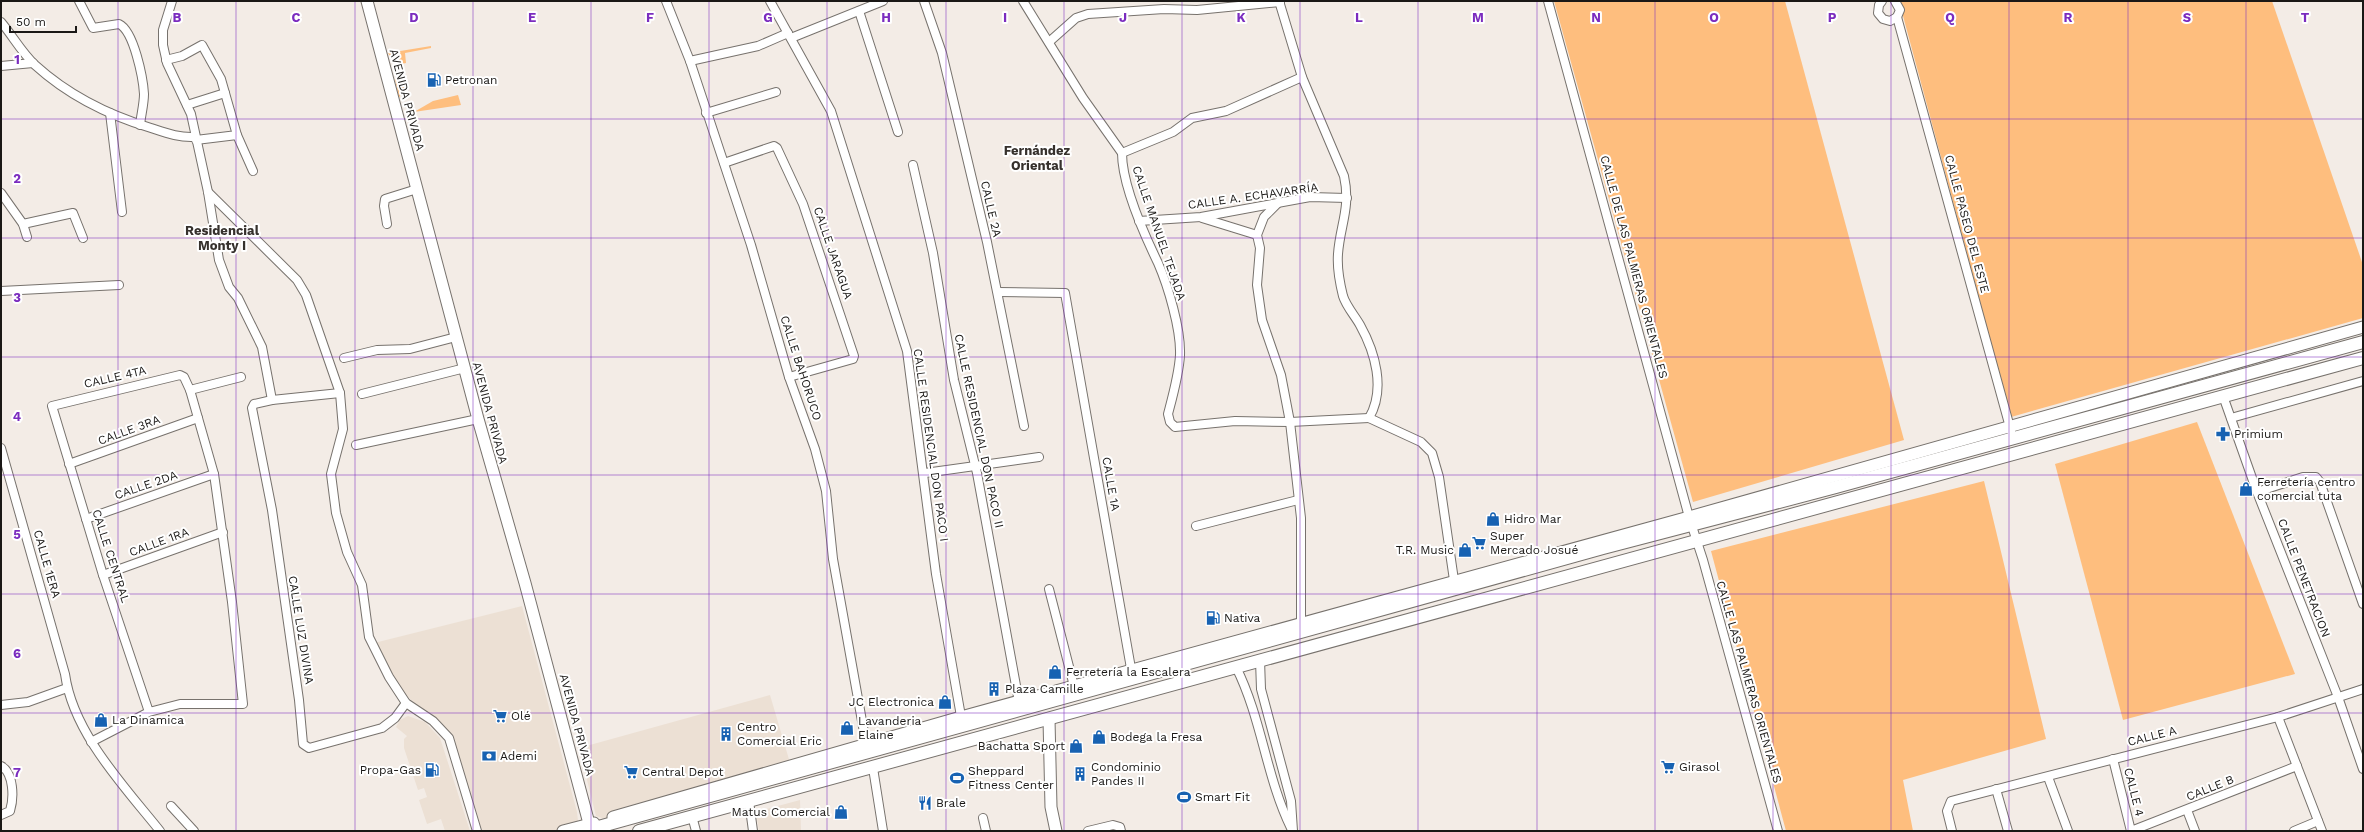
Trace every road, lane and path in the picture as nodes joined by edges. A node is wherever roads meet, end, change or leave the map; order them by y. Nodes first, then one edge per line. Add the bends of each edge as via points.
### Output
1 (79, 1) edge
2 (172, 1) edge
3 (367, 1) edge
4 (666, 1) edge
5 (770, 1) edge
6 (883, 1) edge
7 (924, 1) edge
8 (1023, 1) edge
9 (1548, 1) edge
10 (1882, 1) edge
11 (1895, 1) edge
12 (1279, 2) edge
13 (859, 11) junction
14 (1897, 17) junction
15 (1, 22) edge
16 (790, 36) junction
17 (1049, 42) junction
18 (166, 60) junction
19 (690, 61) junction
20 (33, 63) junction
21 (1, 66) edge
22 (1302, 77) junction
23 (776, 92) dead end
24 (225, 94) junction
25 (187, 105) junction
26 (110, 113) junction
27 (706, 113) junction
28 (140, 125) junction
29 (898, 132) dead end
30 (237, 135) junction
31 (195, 138) junction
32 (1122, 153) junction
33 (724, 163) junction
34 (914, 165) dead end
35 (253, 171) dead end
36 (417, 189) junction
37 (208, 192) junction
38 (1, 193) edge
39 (1347, 198) junction
40 (1279, 202) junction
41 (122, 212) dead end
42 (1201, 217) junction
43 (1139, 221) junction
44 (24, 224) junction
45 (387, 224) dead end
46 (1257, 235) junction
47 (27, 237) dead end
48 (83, 238) dead end
49 (119, 285) dead end
50 (1, 291) edge
51 (998, 292) junction
52 (2363, 328) edge
53 (456, 336) junction
54 (2363, 342) edge
55 (344, 358) dead end
56 (2363, 358) edge
57 (465, 368) junction
58 (788, 377) junction
59 (241, 378) dead end
60 (2363, 381) edge
61 (190, 390) junction
62 (340, 392) junction
63 (362, 394) dead end
64 (2223, 396) junction
65 (272, 400) junction
66 (52, 406) joint
67 (198, 418) junction
68 (1369, 418) junction
69 (2231, 418) junction
70 (478, 419) junction
71 (1290, 422) junction
72 (1024, 426) dead end
73 (2011, 432) junction
74 (356, 445) dead end
75 (2, 452) edge
76 (1039, 457) dead end
77 (68, 464) junction
78 (974, 466) junction
79 (925, 473) junction
80 (214, 474) junction
81 (2257, 492) junction
82 (1298, 500) junction
83 (86, 519) junction
84 (1690, 521) junction
85 (1196, 526) dead end
86 (223, 532) junction
87 (1696, 540) junction
88 (103, 575) junction
89 (1455, 586) junction
90 (1049, 589) dead end
91 (2363, 604) edge
92 (1301, 628) junction
93 (1260, 660) junction
94 (1236, 667) junction
95 (1132, 675) junction
96 (1074, 686) junction
97 (67, 688) junction
98 (2363, 689) edge
99 (2338, 697) junction
100 (1020, 702) junction
101 (406, 703) junction
102 (1, 705) edge
103 (149, 712) junction
104 (2278, 717) junction
105 (1049, 719) junction
106 (962, 722) junction
107 (91, 742) junction
108 (867, 748) junction
109 (2113, 759) junction
110 (1, 766) edge
111 (2297, 766) junction
112 (873, 768) junction
113 (2363, 768) edge
114 (2048, 777) junction
115 (1996, 789) junction
116 (749, 801) junction
117 (1291, 801) junction
118 (1279, 804) junction
119 (171, 806) dead end
120 (2187, 810) junction
121 (1, 815) edge
122 (692, 816) junction
123 (983, 818) dead end
124 (2318, 821) junction
125 (588, 829) edge
126 (160, 831) edge
127 (194, 831) edge
128 (477, 831) edge
129 (563, 831) edge
130 (639, 831) edge
131 (696, 831) edge
132 (753, 831) edge
133 (883, 831) edge
134 (986, 831) edge
135 (1056, 831) edge
136 (1088, 831) edge
137 (1121, 831) edge
138 (1293, 831) edge
139 (1778, 831) edge
140 (1952, 831) edge
141 (2008, 831) edge
142 (2068, 831) edge
143 (2131, 831) edge
144 (2195, 831) edge
145 (2294, 831) edge
146 (2322, 831) edge

1 - 28 street via 93,28 119,24 127,31 140,68 143,88
2 - 18 street via 163,30 162,44
3 - 36 main road, AVENIDA PRIVADA
4 - 19 street, CALLE BAHORUCO
5 - 16 street, CALLE RESIDENCIAL DON PACO I
6 - 13 street
7 - 51 street, CALLE 2A via 942,53
8 - 17 street, CALLE MANUEL TEJADA
9 - 84 street, CALLE DE LAS PALMERAS ORIENTALES
10 - 14 street via 1878,12 1882,19 1890,21
11 - 14 street, CALLE PASEO DEL ESTE via 1900,10
12 - 17 street via 1197,10 1164,9 1088,14 1076,18
12 - 22 street
13 - 16 street
13 - 29 street
14 - 73 street, CALLE PASEO DEL ESTE
15 - 20 street
16 - 19 street
16 - 79 street, CALLE RESIDENCIAL DON PACO I via 832,111 905,343
17 - 32 street, CALLE MANUEL TEJADA via 1083,98
18 - 24 street via 182,56 202,45 221,79
18 - 25 street
19 - 27 street, CALLE BAHORUCO
20 - 21 street
20 - 26 street via 89,104
22 - 32 street via 1226,111 1192,118 1173,132
22 - 39 street via 1344,176
23 - 27 street
24 - 25 street
24 - 30 street
25 - 31 street
26 - 28 street
26 - 41 street
27 - 33 street, CALLE BAHORUCO
28 - 31 street via 182,138
30 - 31 street
30 - 35 street
31 - 37 street
32 - 43 street, CALLE MANUEL TEJADA via 1122,164
33 - 58 street, CALLE BAHORUCO via 751,245
33 - 58 street, CALLE JARAGUA via 774,146 777,148 803,204 854,356 852,359
34 - 78 street, CALLE RESIDENCIAL DON PACO II via 933,253 954,380
36 - 45 street via 385,199
36 - 53 main road, AVENIDA PRIVADA
37 - 62 street via 301,287
37 - 65 street via 219,260 229,287 238,298 262,347
38 - 44 street
39 - 40 street, CALLE A. ECHAVARRÍA via 1310,197
39 - 68 street via 1338,254 1340,276 1344,297 1369,343 1374,358 1377,393
40 - 42 street, CALLE A. ECHAVARRÍA
40 - 46 street via 1264,217
42 - 43 street, CALLE A. ECHAVARRÍA
42 - 46 street
43 - 71 street, CALLE MANUEL TEJADA via 1158,264 1174,315 1180,354 1168,414 1170,422 1175,427 1235,421
44 - 47 street
44 - 48 street via 73,213
46 - 71 street via 1260,248 1257,285 1262,320 1280,375
49 - 50 street
51 - 72 street, CALLE 2A
51 - 95 street, CALLE 1A via 1066,293
52 - 73 main road
53 - 55 street via 410,349 377,350
53 - 57 main road, AVENIDA PRIVADA
54 - 73 main road
56 - 64 main road
57 - 63 street
57 - 70 main road, AVENIDA PRIVADA
58 - 108 street, CALLE BAHORUCO via 815,449 826,491 833,559
59 - 61 street
60 - 69 street
61 - 66 street, CALLE 4TA via 180,375
61 - 67 street
62 - 65 street
62 - 101 street via 343,429 331,474 336,513 347,552 362,586 369,637 389,677
64 - 69 street, CALLE PENETRACION
64 - 87 main road via 1840,503
65 - 101 street, CALLE LUZ DIVINA via 254,404 252,408 272,510 296,675 303,744 309,748 382,728 395,718
66 - 77 street, CALLE CENTRAL
67 - 77 street, CALLE 3RA
67 - 80 street
68 - 71 street
68 - 89 street via 1420,442 1432,454 1439,477
69 - 81 street, CALLE PENETRACION
70 - 74 street
70 - 125 main road, AVENIDA PRIVADA via 525,582
71 - 82 street
73 - 84 main road
75 - 97 street, CALLE 1ERA via 66,674
76 - 78 street
77 - 83 street, CALLE CENTRAL
78 - 79 street
78 - 100 street, CALLE RESIDENCIAL DON PACO II
79 - 106 street, CALLE RESIDENCIAL DON PACO I via 936,574
80 - 83 street, CALLE 2DA
80 - 86 street
81 - 91 street via 2303,477 2316,477 2320,482
81 - 99 street, CALLE PENETRACION
82 - 85 street
82 - 92 street via 1301,526
83 - 88 street, CALLE CENTRAL
84 - 87 street, CALLE DE LAS PALMERAS ORIENTALES
84 - 89 main road
86 - 88 street, CALLE 1RA
86 - 103 street via 243,704 180,704
87 - 93 main road
87 - 139 street, CALLE LAS PALMERAS ORIENTALES
88 - 103 street, CALLE CENTRAL
89 - 92 main road
90 - 96 street
92 - 95 main road
93 - 94 main road
93 - 117 street via 1261,689
94 - 105 main road
94 - 118 street via 1249,693
95 - 96 main road
95 - 106 main road
96 - 100 main road
97 - 102 street via 28,702
97 - 107 street, CALLE 1ERA
98 - 99 street, CALLE A
99 - 104 street, CALLE A
99 - 113 street, CALLE PENETRACION
100 - 106 main road
101 - 128 street via 434,721 449,738
103 - 107 street
104 - 109 street, CALLE A
104 - 111 street
105 - 112 main road
105 - 135 main road via 1051,808
106 - 108 main road
107 - 126 street, CALLE 1ERA
108 - 125 main road
109 - 114 street, CALLE A
109 - 143 street, CALLE 4
110 - 121 street via 9,774 13,802 10,811
111 - 120 street, CALLE B
111 - 124 street
112 - 116 main road
112 - 133 street
114 - 115 street, CALLE A
114 - 142 street
115 - 140 street, CALLE A via 1951,801 1948,805
115 - 141 street
116 - 122 main road
116 - 132 street
117 - 118 street
117 - 138 street
118 - 138 street
119 - 127 street
120 - 143 street, CALLE B
120 - 144 street
122 - 130 main road
122 - 131 street
123 - 134 street
124 - 145 street
124 - 146 street
125 - 129 main road
136 - 137 street via 1113,826 1120,827

